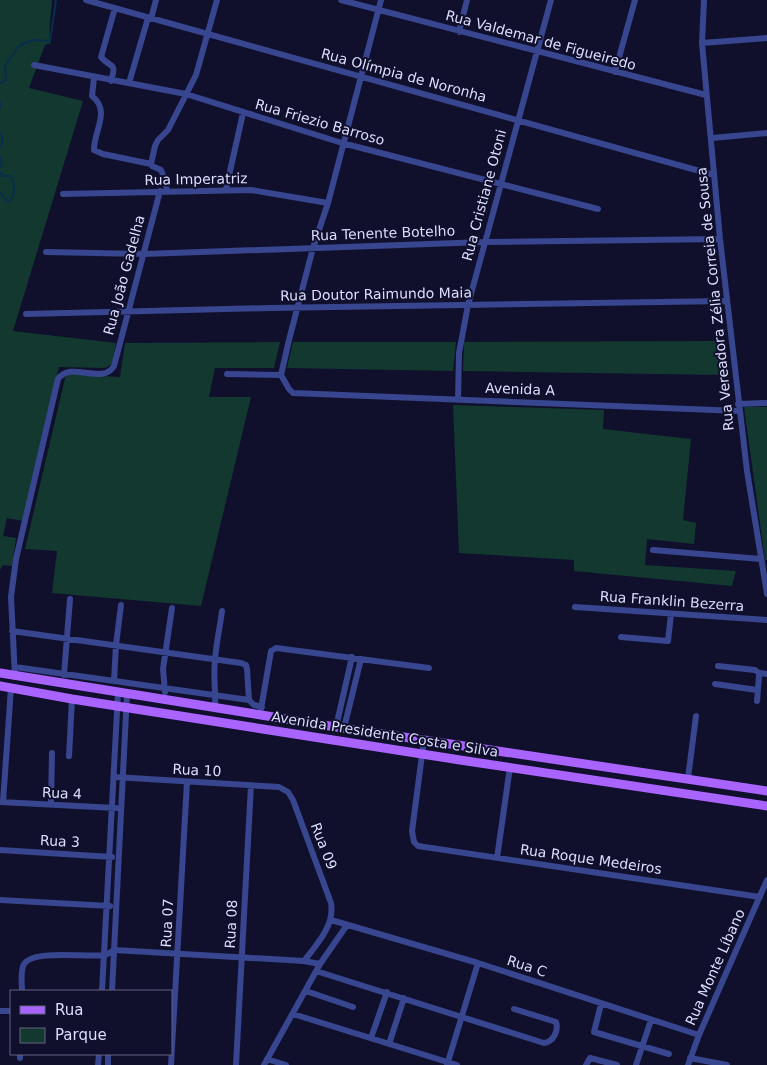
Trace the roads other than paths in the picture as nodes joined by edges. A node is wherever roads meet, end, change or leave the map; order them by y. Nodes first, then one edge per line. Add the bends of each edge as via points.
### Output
1 (86, 0) edge
2 (156, 0) edge
3 (216, 0) edge
4 (341, 0) edge
5 (381, 0) edge
6 (467, 0) edge
7 (551, 0) edge
8 (635, 0) edge
9 (704, 0) edge
10 (112, 5) edge
11 (378, 11) junction
12 (149, 18) junction
13 (460, 32) junction
14 (207, 34) junction
15 (767, 38) edge
16 (702, 43) junction
17 (538, 52) junction
18 (34, 66) dead end
19 (615, 72) junction
20 (360, 77) junction
21 (94, 78) junction
22 (111, 81) junction
23 (129, 83) junction
24 (186, 94) junction
25 (706, 95) junction
26 (243, 113) junction
27 (517, 119) junction
28 (767, 133) edge
29 (712, 138) junction
30 (342, 143) junction
31 (151, 164) junction
32 (714, 175) junction
33 (501, 185) junction
34 (226, 189) junction
35 (163, 191) junction
36 (63, 194) dead end
37 (328, 203) junction
38 (598, 209) dead end
39 (720, 239) junction
40 (485, 242) junction
41 (313, 248) junction
42 (46, 252) dead end
43 (144, 254) junction
44 (727, 301) junction
45 (468, 305) junction
46 (298, 308) junction
47 (127, 312) junction
48 (26, 314) dead end
49 (227, 374) dead end
50 (281, 375) junction
51 (458, 400) junction
52 (767, 403) edge
53 (739, 407) junction
54 (653, 550) dead end
55 (761, 559) junction
56 (767, 594) edge
57 (70, 599) dead end
58 (121, 605) dead end
59 (575, 607) dead end
60 (172, 608) dead end
61 (222, 612) dead end
62 (671, 614) junction
63 (767, 620) edge
64 (12, 631) junction
65 (621, 637) dead end
66 (66, 639) junction
67 (116, 646) junction
68 (166, 653) junction
69 (352, 657) junction
70 (214, 659) junction
71 (362, 659) junction
72 (718, 666) dead end
73 (15, 667) junction
74 (428, 668) dead end
75 (0, 673) edge
76 (64, 673) junction
77 (763, 674) edge
78 (15, 677) junction
79 (114, 681) junction
80 (64, 684) junction
81 (715, 684) dead end
82 (0, 686) edge
83 (11, 688) junction
84 (165, 689) junction
85 (757, 690) junction
86 (123, 694) junction
87 (216, 696) junction
88 (72, 699) junction
89 (166, 700) junction
90 (250, 700) junction
91 (757, 701) dead end
92 (202, 706) junction
93 (122, 707) junction
94 (217, 708) junction
95 (261, 711) junction
96 (696, 716) dead end
97 (198, 719) junction
98 (219, 722) junction
99 (340, 727) junction
100 (424, 740) junction
101 (3, 748) edge
102 (52, 753) dead end
103 (422, 753) junction
104 (69, 756) dead end
105 (581, 763) junction
106 (510, 767) junction
107 (114, 777) junction
108 (579, 777) junction
109 (124, 778) junction
110 (688, 778) junction
111 (187, 782) junction
112 (725, 784) junction
113 (251, 785) junction
114 (279, 787) joint
115 (755, 789) junction
116 (767, 791) edge
117 (714, 798) junction
118 (2, 802) edge
119 (746, 802) junction
120 (51, 804) junction
121 (767, 806) edge
122 (113, 808) junction
123 (122, 808) junction
124 (0, 850) edge
125 (110, 856) junction
126 (119, 857) junction
127 (497, 858) junction
128 (767, 880) edge
129 (760, 897) junction
130 (0, 900) edge
131 (107, 906) junction
132 (116, 906) junction
133 (331, 920) junction
134 (347, 925) junction
135 (114, 950) junction
136 (178, 954) junction
137 (104, 955) junction
138 (242, 958) junction
139 (304, 961) junction
140 (478, 963) junction
141 (320, 964) junction
142 (316, 971) junction
143 (22, 990) edge
144 (102, 990) edge
145 (112, 990) edge
146 (306, 991) junction
147 (387, 992) junction
148 (404, 998) junction
149 (601, 1004) junction
150 (353, 1007) dead end
151 (514, 1009) dead end
152 (293, 1014) junction
153 (461, 1017) junction
154 (650, 1020) junction
155 (699, 1035) junction
156 (371, 1038) junction
157 (389, 1044) junction
158 (641, 1045) junction
159 (172, 1049) edge
160 (669, 1054) dead end
161 (690, 1058) junction
162 (265, 1062) edge
163 (448, 1064) edge
164 (236, 1065) edge
165 (286, 1065) edge
166 (457, 1065) edge
167 (586, 1065) edge
168 (617, 1065) edge
169 (636, 1065) edge
170 (688, 1065) edge
171 (727, 1065) edge

1 - 10 street, Rua Olímpia de Noronha
2 - 12 street
3 - 14 street
4 - 11 street, Rua Valdemar de Figueiredo
5 - 11 street
6 - 13 street
7 - 17 street, Rua Cristiane Otoni
8 - 19 street
9 - 16 street, Rua Vereadora Zélia Correia de Sousa
10 - 12 street, Rua Olímpia de Noronha
10 - 22 street via 101,57 115,69
11 - 13 street, Rua Valdemar de Figueiredo
11 - 20 street
12 - 14 street, Rua Olímpia de Noronha
12 - 23 street
13 - 17 street, Rua Valdemar de Figueiredo
14 - 20 street, Rua Olímpia de Noronha
14 - 24 street via 196,75
15 - 16 street
16 - 25 street, Rua Vereadora Zélia Correia de Sousa
17 - 19 street, Rua Valdemar de Figueiredo
17 - 27 street, Rua Cristiane Otoni
18 - 21 street, Rua Friezio Barroso
19 - 25 street, Rua Valdemar de Figueiredo
20 - 27 street, Rua Olímpia de Noronha
20 - 30 street
21 - 22 street, Rua Friezio Barroso
21 - 31 street via 92,96 102,109 94,150
22 - 23 street, Rua Friezio Barroso
23 - 24 street, Rua Friezio Barroso
24 - 26 street, Rua Friezio Barroso
24 - 31 street via 168,130 158,140
25 - 29 street, Rua Vereadora Zélia Correia de Sousa
26 - 30 street, Rua Friezio Barroso
26 - 34 street
27 - 32 street, Rua Olímpia de Noronha
27 - 33 street, Rua Cristiane Otoni
28 - 29 street
29 - 32 street, Rua Vereadora Zélia Correia de Sousa
30 - 33 street, Rua Friezio Barroso
30 - 37 street
31 - 35 street via 161,170 165,180
32 - 39 street, Rua Vereadora Zélia Correia de Sousa
33 - 38 street, Rua Friezio Barroso
33 - 40 street, Rua Cristiane Otoni
34 - 35 street, Rua Imperatriz
34 - 37 street, Rua Imperatriz via 268,192
35 - 36 street, Rua Imperatriz
35 - 43 street, Rua João Gadelha
37 - 41 street
39 - 40 street, Rua Tenente Botelho
39 - 44 street, Rua Vereadora Zélia Correia de Sousa
40 - 41 street, Rua Tenente Botelho
40 - 45 street, Rua Cristiane Otoni
41 - 43 street, Rua Tenente Botelho
41 - 46 street
42 - 43 street, Rua Tenente Botelho
43 - 47 street, Rua João Gadelha
44 - 45 street, Rua Doutor Raimundo Maia
44 - 53 street, Rua Vereadora Zélia Correia de Sousa
45 - 46 street, Rua Doutor Raimundo Maia
45 - 51 street, Rua Cristiane Otoni via 459,354
46 - 47 street, Rua Doutor Raimundo Maia
46 - 50 street
47 - 48 street, Rua Doutor Raimundo Maia
47 - 64 street, Rua João Gadelha via 112,370 104,374 69,371 58,379 13,579
49 - 50 street
50 - 51 street, Avenida A via 293,393
51 - 53 street, Avenida A
52 - 53 street, Avenida A
53 - 55 street, Rua Vereadora Zélia Correia de Sousa
54 - 55 street
55 - 56 street, Rua Vereadora Zélia Correia de Sousa
57 - 66 street
58 - 67 street
59 - 62 street, Rua Franklin Bezerra
60 - 68 street
61 - 70 street
62 - 63 street, Rua Franklin Bezerra
62 - 65 street via 668,641
64 - 66 street
64 - 73 street
66 - 67 street
66 - 76 street
67 - 68 street
67 - 79 street
68 - 70 street
68 - 84 street via 163,669
69 - 71 street
69 - 95 street via 276,648 270,657
69 - 99 street
70 - 87 street via 213,687
70 - 90 street via 246,666
71 - 74 street
71 - 99 street
72 - 77 street via 755,670
73 - 76 street
73 - 78 street
75 - 78 main road, Avenida Presidente Costa e Silva
76 - 79 street
76 - 80 street
77 - 85 street
78 - 80 main road, Avenida Presidente Costa e Silva
79 - 84 street
80 - 86 main road, Avenida Presidente Costa e Silva
81 - 85 street
82 - 83 main road, Avenida Presidente Costa e Silva
83 - 88 main road, Avenida Presidente Costa e Silva
83 - 101 street
84 - 87 street
84 - 89 street
85 - 91 street
86 - 89 main road, Avenida Presidente Costa e Silva
86 - 93 street
87 - 90 street
87 - 94 street
88 - 93 main road, Avenida Presidente Costa e Silva
88 - 104 street
89 - 92 main road, Avenida Presidente Costa e Silva
90 - 95 street
92 - 94 main road, Avenida Presidente Costa e Silva
92 - 97 main road via 204,713
93 - 97 main road, Avenida Presidente Costa e Silva
93 - 107 street
93 - 109 street
94 - 95 main road, Avenida Presidente Costa e Silva
94 - 98 main road
95 - 99 main road, Avenida Presidente Costa e Silva
96 - 110 street
97 - 98 main road, Avenida Presidente Costa e Silva
98 - 103 main road, Avenida Presidente Costa e Silva
99 - 100 main road, Avenida Presidente Costa e Silva
100 - 103 street
100 - 105 main road, Avenida Presidente Costa e Silva
101 - 118 street
102 - 120 street
103 - 106 main road, Avenida Presidente Costa e Silva
103 - 127 street, Rua Roque Medeiros via 412,831 414,842 418,846
105 - 108 main road
105 - 110 main road, Avenida Presidente Costa e Silva
106 - 108 main road, Avenida Presidente Costa e Silva
106 - 127 street
107 - 109 street, Rua 10
107 - 122 street
108 - 117 main road, Avenida Presidente Costa e Silva
109 - 111 street, Rua 10
109 - 123 street
110 - 112 main road, Avenida Presidente Costa e Silva
111 - 113 street, Rua 10
111 - 136 street, Rua 07
112 - 115 main road, Avenida Presidente Costa e Silva
112 - 117 main road via 731,789 730,794
113 - 114 street, Rua 10
113 - 138 street, Rua 08
114 - 133 street, Rua 09 via 293,800 331,903
115 - 116 main road, Avenida Presidente Costa e Silva
115 - 119 main road via 743,792 742,798
117 - 119 main road, Avenida Presidente Costa e Silva
118 - 120 street, Rua 4
119 - 121 main road, Avenida Presidente Costa e Silva
120 - 122 street, Rua 4
122 - 123 street, Rua 4
122 - 125 street
123 - 126 street
124 - 125 street, Rua 3
125 - 126 street, Rua 3
125 - 131 street
126 - 132 street
127 - 129 street, Rua Roque Medeiros
128 - 129 street, Rua Monte Líbano
129 - 155 street, Rua Monte Líbano
130 - 131 street
131 - 132 street
131 - 137 street
132 - 135 street
133 - 134 street
133 - 139 street
134 - 140 street, Rua C
134 - 141 street
135 - 136 street
135 - 137 street
135 - 145 street
136 - 138 street
136 - 159 street, Rua 07
137 - 143 street via 56,955 32,959 23,965
137 - 144 street
138 - 139 street
138 - 164 street, Rua 08
139 - 141 street
140 - 149 street, Rua C
140 - 153 street
141 - 142 street
142 - 146 street
142 - 147 street
146 - 150 street
146 - 152 street
147 - 148 street
147 - 156 street
148 - 153 street
148 - 157 street
149 - 154 street, Rua C
149 - 158 street via 594,1032
151 - 153 street via 556,1022 553,1039 544,1043
152 - 156 street
152 - 162 street
153 - 163 street
154 - 155 street, Rua C
154 - 158 street
155 - 161 street, Rua Monte Líbano
156 - 157 street
157 - 163 street
158 - 160 street
158 - 169 street
161 - 170 street, Rua Monte Líbano
161 - 171 street
162 - 165 street
163 - 166 street
167 - 168 street via 589,1058

